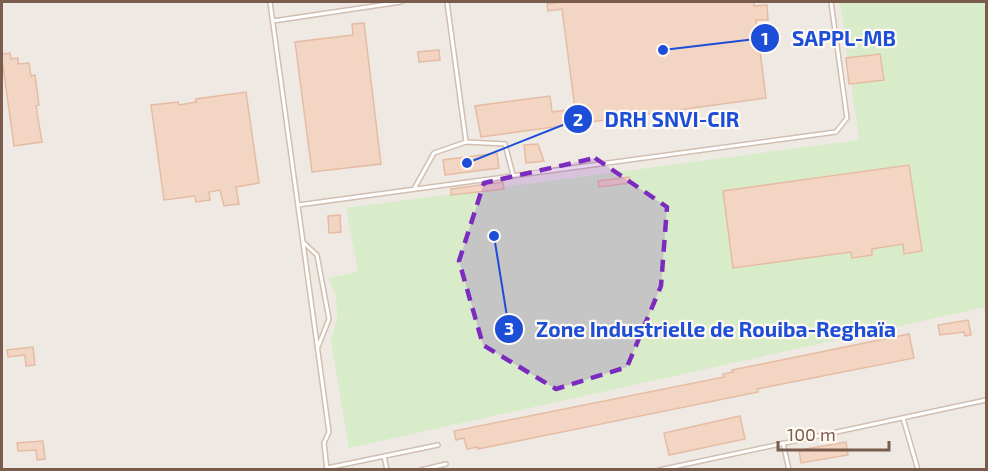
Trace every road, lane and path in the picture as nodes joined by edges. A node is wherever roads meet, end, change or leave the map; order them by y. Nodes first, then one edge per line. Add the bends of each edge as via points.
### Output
1 (270, 2) edge
2 (401, 2) edge
3 (447, 2) edge
4 (831, 2) edge
5 (273, 21) junction
6 (466, 142) junction
7 (513, 175) junction
8 (413, 189) junction
9 (298, 205) junction
10 (303, 242) junction
11 (318, 349) junction
12 (987, 400) edge
13 (903, 418) junction
14 (783, 443) junction
15 (438, 445) dead end
16 (384, 456) junction
17 (446, 464) dead end
18 (327, 469) edge
19 (387, 470) edge
20 (421, 470) edge
21 (659, 470) edge
22 (789, 470) edge
23 (918, 470) edge

1 - 5 lane
2 - 5 lane
3 - 6 lane
4 - 7 lane via 847,118 836,132
5 - 9 lane
6 - 7 lane via 505,144
6 - 8 lane via 434,153
7 - 8 lane
8 - 9 lane
9 - 10 lane
10 - 11 lane
10 - 11 lane via 317,255 329,319
11 - 18 lane via 329,432 324,443
12 - 13 lane
13 - 14 lane
13 - 23 lane
14 - 21 lane
14 - 22 lane
15 - 16 lane
16 - 18 lane
16 - 19 lane
17 - 20 lane

